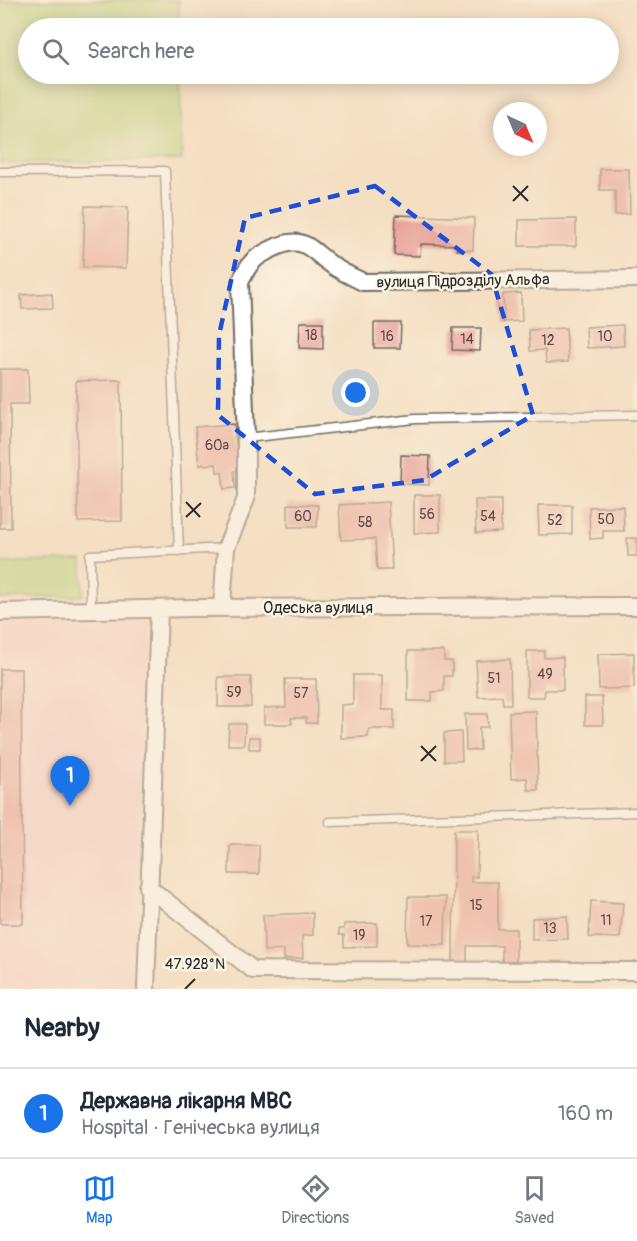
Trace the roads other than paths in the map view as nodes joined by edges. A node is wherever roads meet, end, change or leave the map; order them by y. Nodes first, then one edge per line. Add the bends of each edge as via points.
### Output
1 (0, 172) edge
2 (637, 279) edge
3 (637, 414) edge
4 (246, 438) junction
5 (226, 548) junction
6 (179, 550) junction
7 (637, 606) edge
8 (222, 608) junction
9 (159, 609) junction
10 (91, 610) junction
11 (0, 612) edge
12 (637, 812) edge
13 (330, 822) dead end
14 (148, 887) junction
15 (637, 971) edge
16 (146, 989) edge

1 - 6 lane via 165,171
2 - 4 street, вулиця Підрозділу Альфа via 363,282 336,269 300,242 283,243 249,264 240,282
3 - 4 lane via 415,419
4 - 5 street via 246,499
5 - 6 lane
5 - 8 street
6 - 10 lane via 90,555
7 - 8 street, Одеська вулиця
8 - 9 street, Одеська вулиця
9 - 10 street, Одеська вулиця
9 - 14 street
10 - 11 street, Одеська вулиця
12 - 13 lane
14 - 15 street via 253,970
14 - 16 street

